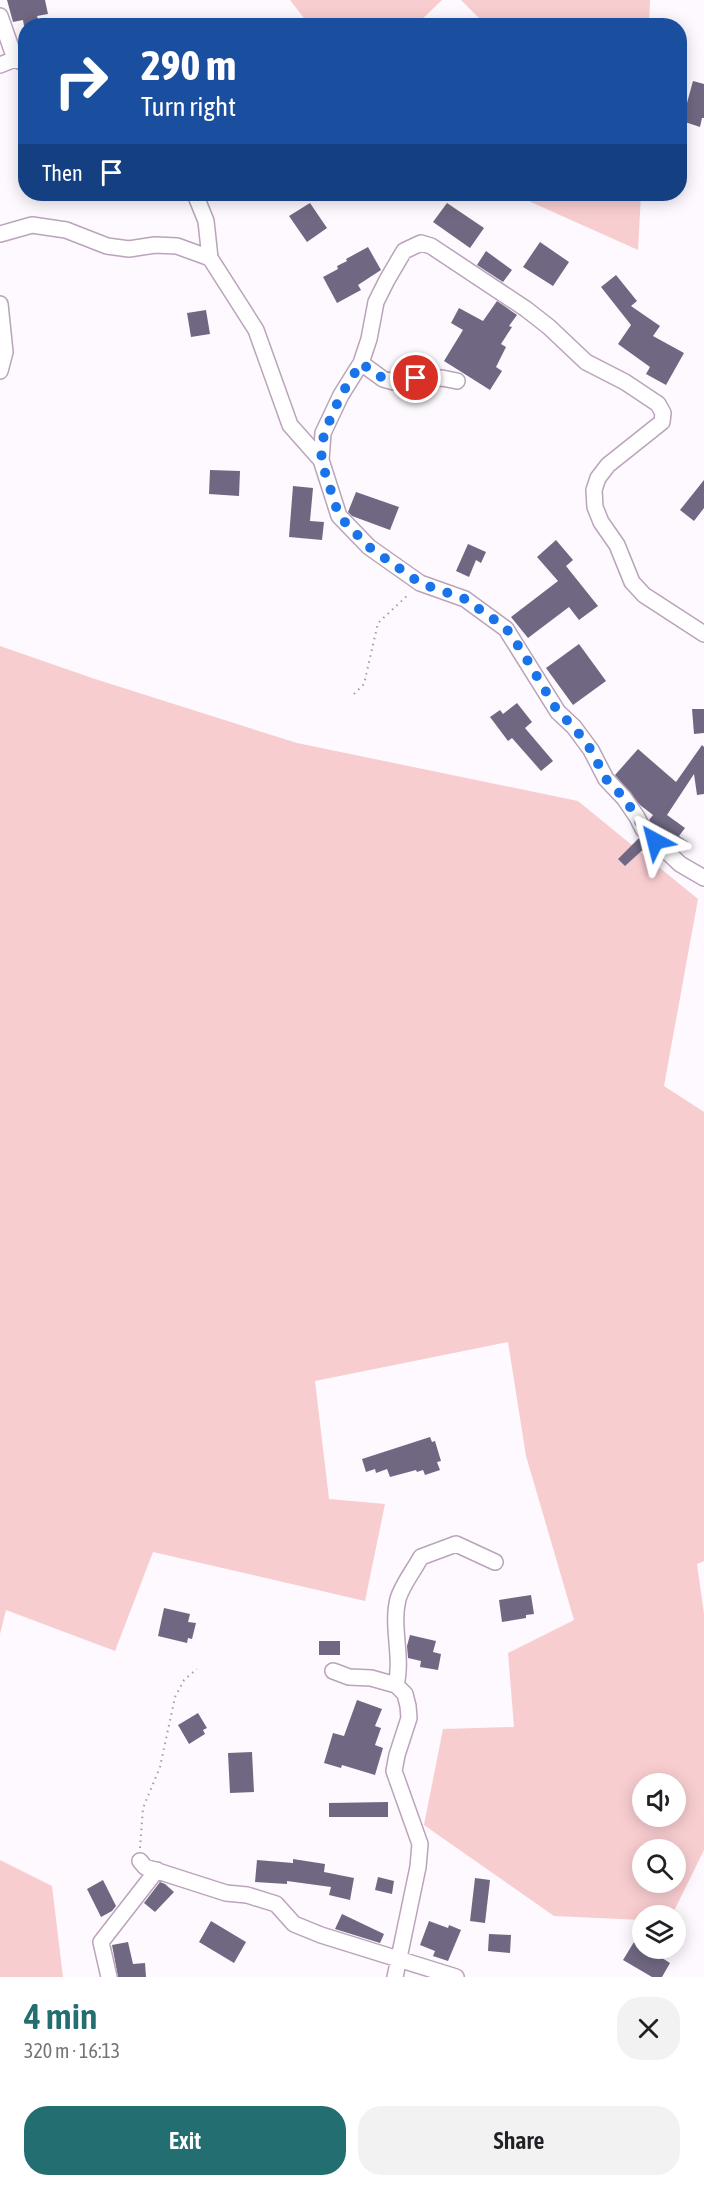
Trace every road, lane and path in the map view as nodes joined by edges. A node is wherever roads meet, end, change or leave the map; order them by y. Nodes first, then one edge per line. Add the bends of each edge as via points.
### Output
1 (0, 16) edge
2 (18, 56) edge
3 (18, 61) edge
4 (0, 64) edge
5 (198, 201) edge
6 (0, 234) edge
7 (210, 258) junction
8 (0, 304) edge
9 (361, 363) junction
10 (0, 371) edge
11 (456, 381) dead end
12 (321, 460) junction
13 (420, 583) junction
14 (704, 633) edge
15 (354, 694) dead end
16 (704, 878) edge
17 (495, 1562) dead end
18 (197, 1669) dead end
19 (333, 1671) dead end
20 (396, 1685) junction
21 (141, 1861) joint
22 (157, 1870) junction
23 (400, 1959) junction
24 (109, 1977) edge
25 (395, 1977) edge
26 (456, 1977) edge

1 - 2 street
3 - 4 street
5 - 7 street via 206,221
6 - 7 street via 32,225 66,230 106,246 177,246
7 - 12 street via 256,330 290,424
8 - 10 street via 5,352
9 - 11 street via 394,382 416,378
9 - 12 street via 324,433
9 - 14 street via 376,302 404,250 421,243 526,309 586,362 658,404 663,412 662,422 608,465 594,490 595,507 632,582 644,595
12 - 13 street via 339,516 369,547
13 - 15 path via 378,623 364,684
13 - 16 street via 465,599 506,628 558,712 591,750 606,779 624,798 643,830 680,864
17 - 20 street via 456,1544 421,1557 399,1598
18 - 21 path via 184,1680 176,1697 160,1767 143,1808
19 - 20 street
20 - 23 street via 405,1694 409,1718 394,1771 420,1844
21 - 22 street via 145,1867
22 - 23 street via 226,1893 276,1904 294,1924
22 - 24 street via 101,1942
23 - 25 street
23 - 26 street

